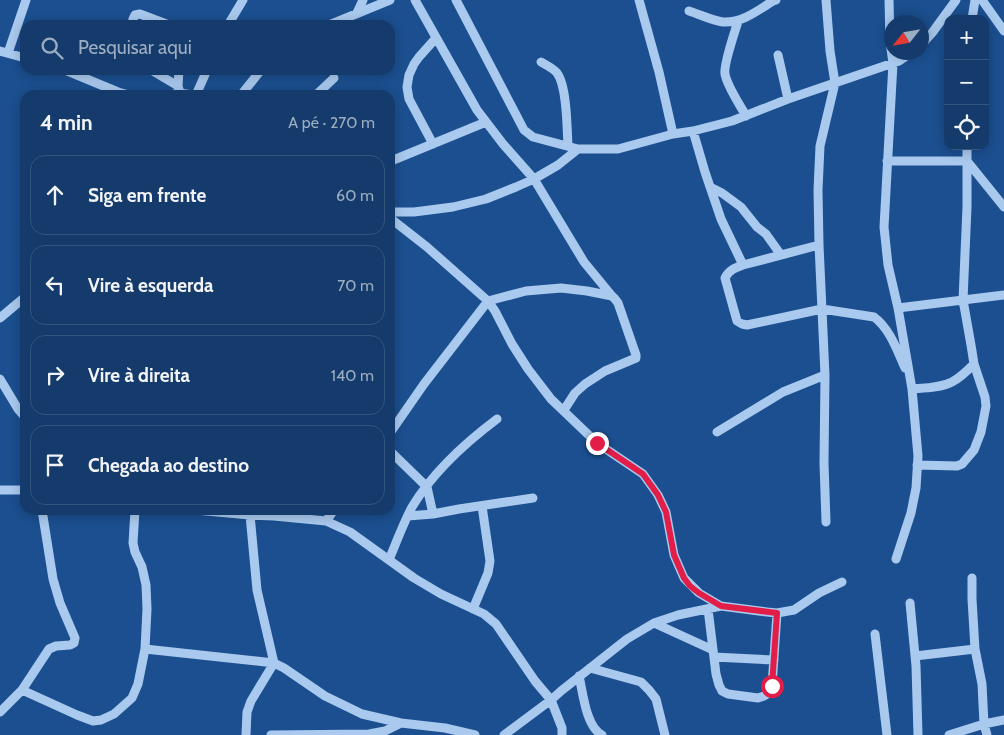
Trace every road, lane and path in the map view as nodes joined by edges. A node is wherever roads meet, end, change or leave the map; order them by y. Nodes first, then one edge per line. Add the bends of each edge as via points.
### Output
1 (26, 0) edge
2 (243, 0) edge
3 (363, 0) edge
4 (390, 0) edge
5 (416, 0) edge
6 (456, 0) edge
7 (639, 0) edge
8 (774, 0) edge
9 (826, 0) edge
10 (889, 0) edge
11 (956, 0) edge
12 (975, 0) edge
13 (982, 0) edge
14 (689, 11) dead end
15 (357, 13) junction
16 (973, 15) edge
17 (132, 20) edge
18 (156, 20) edge
19 (231, 20) edge
20 (341, 20) edge
21 (738, 21) junction
22 (1004, 31) edge
23 (929, 36) edge
24 (436, 38) junction
25 (4, 52) edge
26 (778, 55) dead end
27 (20, 57) edge
28 (900, 60) edge
29 (541, 62) dead end
30 (893, 63) junction
31 (77, 75) edge
32 (158, 75) edge
33 (179, 75) edge
34 (204, 75) edge
35 (257, 75) edge
36 (334, 78) dead end
37 (835, 83) junction
38 (113, 90) edge
39 (179, 90) joint
40 (197, 90) edge
41 (245, 90) edge
42 (321, 90) edge
43 (788, 99) junction
44 (746, 116) junction
45 (486, 122) junction
46 (693, 132) junction
47 (673, 134) junction
48 (433, 144) junction
49 (568, 146) junction
50 (578, 149) junction
51 (967, 150) edge
52 (395, 159) edge
53 (887, 161) junction
54 (967, 161) junction
55 (534, 178) junction
56 (710, 187) junction
57 (1004, 207) edge
58 (395, 212) edge
59 (395, 222) edge
60 (819, 245) junction
61 (781, 255) junction
62 (743, 265) junction
63 (1004, 295) edge
64 (612, 296) junction
65 (962, 300) junction
66 (20, 301) edge
67 (488, 301) junction
68 (898, 308) junction
69 (822, 309) junction
70 (0, 318) edge
71 (974, 364) junction
72 (825, 374) junction
73 (0, 379) edge
74 (910, 379) junction
75 (912, 390) junction
76 (564, 410) junction
77 (20, 411) edge
78 (497, 419) dead end
79 (395, 426) edge
80 (717, 432) dead end
81 (395, 456) edge
82 (917, 466) junction
83 (427, 486) junction
84 (0, 490) edge
85 (20, 490) edge
86 (533, 498) dead end
87 (482, 506) junction
88 (433, 514) junction
89 (43, 515) edge
90 (135, 515) edge
91 (250, 515) joint
92 (330, 515) edge
93 (408, 516) junction
94 (326, 521) junction
95 (826, 522) dead end
96 (896, 559) dead end
97 (389, 560) junction
98 (972, 578) dead end
99 (842, 582) dead end
100 (910, 603) dead end
101 (721, 606) junction
102 (473, 609) junction
103 (708, 609) junction
104 (777, 613) junction
105 (654, 624) junction
106 (876, 634) dead end
107 (144, 649) junction
108 (975, 650) junction
109 (714, 654) junction
110 (915, 656) junction
111 (774, 660) junction
112 (274, 663) junction
113 (590, 668) junction
114 (580, 676) junction
115 (22, 690) junction
116 (551, 700) junction
117 (0, 712) edge
118 (1004, 720) edge
119 (401, 723) junction
120 (984, 724) junction
121 (246, 735) edge
122 (271, 735) edge
123 (475, 735) edge
124 (504, 735) edge
125 (562, 735) edge
126 (602, 735) edge
127 (665, 735) edge
128 (887, 735) edge
129 (918, 735) edge
130 (949, 735) edge
131 (987, 735) edge

1 - 25 street
2 - 19 street
3 - 15 street
4 - 15 street
5 - 24 street
6 - 49 street via 524,130 533,137
7 - 47 street
8 - 21 street
9 - 37 street
10 - 30 street
11 - 23 street
12 - 16 street
13 - 22 street
14 - 21 street via 722,22
15 - 20 street
17 - 18 street via 140,14
21 - 44 street via 724,72
24 - 45 street
24 - 48 street via 418,56 407,87 409,99
25 - 27 street
26 - 43 street
28 - 30 street
29 - 49 street via 556,71 562,80
30 - 37 street
30 - 53 street
31 - 38 street
32 - 39 street
33 - 39 street
34 - 40 street
35 - 41 street
36 - 42 street
37 - 43 street
37 - 60 street via 820,146
43 - 44 street
44 - 46 street
45 - 48 street
45 - 55 street
46 - 47 street
46 - 56 street
47 - 50 street via 618,149
48 - 52 street
49 - 50 street
50 - 55 street
51 - 54 street
53 - 54 street
53 - 68 street via 884,227 888,265
54 - 57 street
54 - 65 street
55 - 58 street via 486,199 414,212
55 - 64 street via 584,262
56 - 61 street via 741,207
56 - 62 street
59 - 67 street
60 - 61 street
60 - 69 street
61 - 62 street
62 - 69 street via 731,270 725,278 737,321 742,324
63 - 65 street
64 - 67 street via 561,288 526,291
64 - 76 street via 618,304 636,358 585,384
65 - 68 street
65 - 71 street
66 - 70 street
67 - 76 street via 528,369 551,399
67 - 79 street
68 - 74 street
69 - 72 street
69 - 74 street via 874,317 880,321 888,331
71 - 75 street via 951,383
71 - 82 street via 986,406 974,450 959,465
72 - 80 street via 783,392
72 - 95 street
73 - 77 street
74 - 75 street
75 - 82 street
76 - 101 street via 597,443 643,474 666,512 674,555 684,578 699,593
78 - 83 street via 451,458
81 - 83 street
82 - 96 street via 916,488
83 - 88 street
83 - 93 street
84 - 85 street
86 - 87 street
87 - 88 street
87 - 102 street via 490,561
88 - 93 street
89 - 115 street via 53,579 74,642 49,649
90 - 107 street via 133,543 146,585
91 - 94 street
91 - 112 street via 257,590
92 - 94 street
93 - 97 street
94 - 97 street via 350,532
97 - 102 street via 414,578
98 - 108 street
99 - 104 street via 818,593 794,610
100 - 110 street
101 - 103 street
101 - 104 street
102 - 116 street via 496,624
103 - 105 street
103 - 109 street
104 - 111 street
105 - 109 street
105 - 113 street via 626,639
106 - 128 street
107 - 112 street
107 - 115 street via 132,698 114,714 101,720 77,716
108 - 110 street
108 - 120 street via 982,684
109 - 111 street
109 - 111 street via 722,691 758,698 770,692
110 - 129 street
112 - 119 street via 325,696 362,714
112 - 121 street via 251,701
113 - 114 street
113 - 127 street via 641,682 656,698
114 - 116 street
114 - 126 street via 591,723
115 - 117 street
116 - 124 street
116 - 125 street
118 - 120 street
119 - 122 street via 369,734
119 - 123 street
120 - 130 street
120 - 131 street

